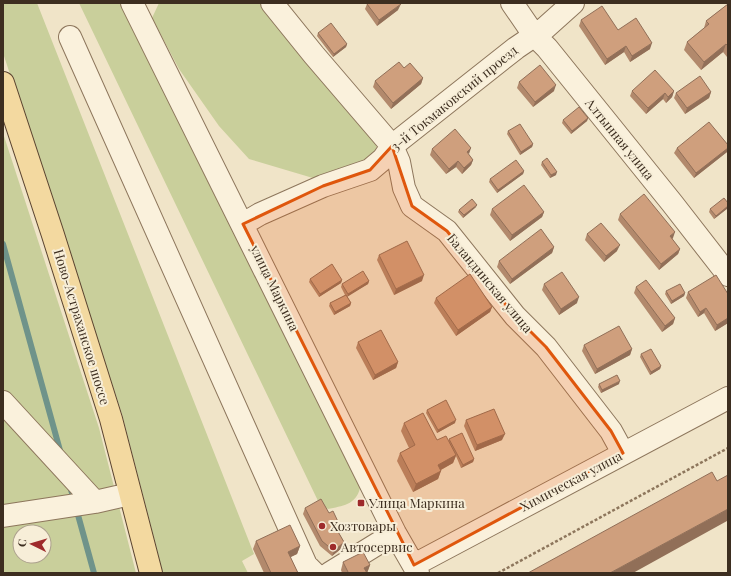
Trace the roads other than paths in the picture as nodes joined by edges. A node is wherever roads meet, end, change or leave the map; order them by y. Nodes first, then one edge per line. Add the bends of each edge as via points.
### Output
1 (272, 3) edge
2 (512, 3) edge
3 (573, 3) edge
4 (140, 7) edge
5 (534, 35) junction
6 (70, 37) dead end
7 (3, 83) edge
8 (392, 146) junction
9 (243, 224) junction
10 (728, 275) edge
11 (728, 398) edge
12 (3, 402) edge
13 (623, 453) junction
14 (130, 494) junction
15 (95, 502) junction
16 (3, 516) edge
17 (396, 533) junction
18 (416, 569) edge
19 (151, 573) edge
20 (314, 573) edge
21 (330, 573) edge

1 - 8 street, Баландинская улица
2 - 5 street, Алтынная улица
3 - 5 street, 3-й Токмаковский проезд
4 - 9 street, улица Маркина
5 - 8 street, 3-й Токмаковский проезд
5 - 10 street, Алтынная улица
6 - 20 street via 306,565
7 - 14 main road, Ново-Астраханское шоссе via 111,420
8 - 9 street, 3-й Токмаковский проезд via 383,159 370,170 324,186
8 - 13 street, Баландинская улица via 412,206 447,232 515,316 546,347 611,431
9 - 17 street, улица Маркина
11 - 13 street, Химическая улица
12 - 15 street
13 - 18 street, Химическая улица
14 - 15 street
14 - 19 main road, Ново-Астраханское шоссе
15 - 16 street
17 - 18 street, улица Маркина
17 - 21 street

